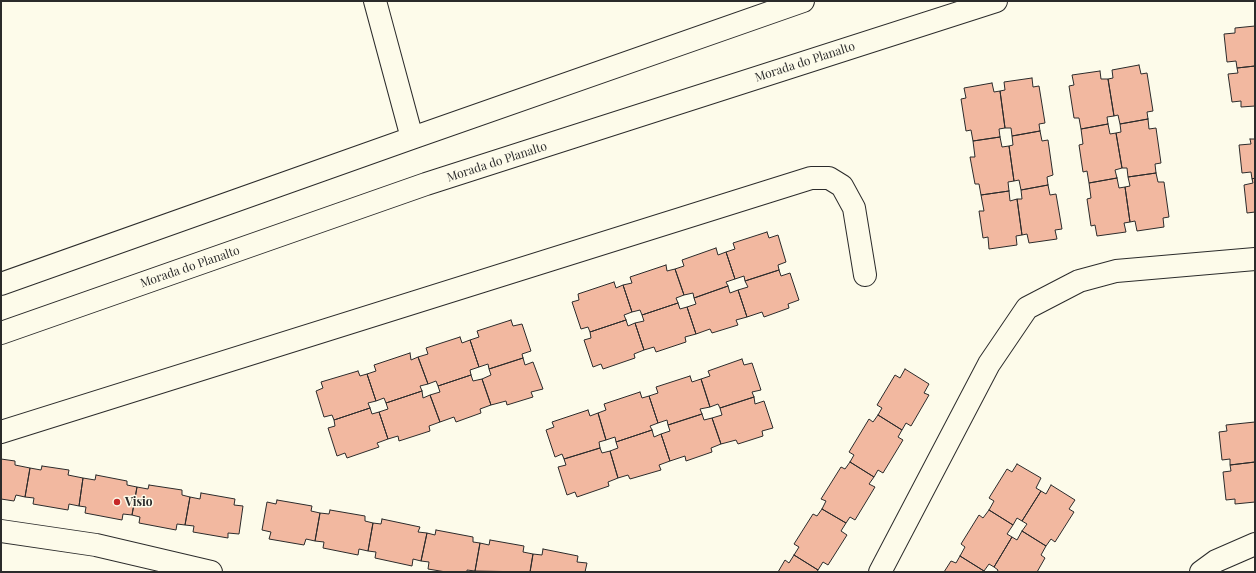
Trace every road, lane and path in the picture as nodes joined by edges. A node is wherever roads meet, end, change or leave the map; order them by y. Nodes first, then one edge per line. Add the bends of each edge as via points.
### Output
1 (375, 1) edge
2 (803, 1) edge
3 (996, 1) edge
4 (412, 138) junction
5 (1255, 259) edge
6 (865, 275) dead end
7 (1, 284) edge
8 (1, 333) edge
9 (1, 432) edge
10 (1, 531) edge
11 (1255, 544) edge
12 (211, 572) edge
13 (880, 572) edge
14 (1202, 572) edge

1 - 4 street
2 - 4 street
3 - 8 street, Morada do Planalto via 426,184
4 - 7 street
5 - 13 street via 1116,271 1079,281 1027,308 989,364
6 - 9 street via 854,208 842,186 829,178 811,178
10 - 12 street via 96,545
11 - 14 street via 1216,561

